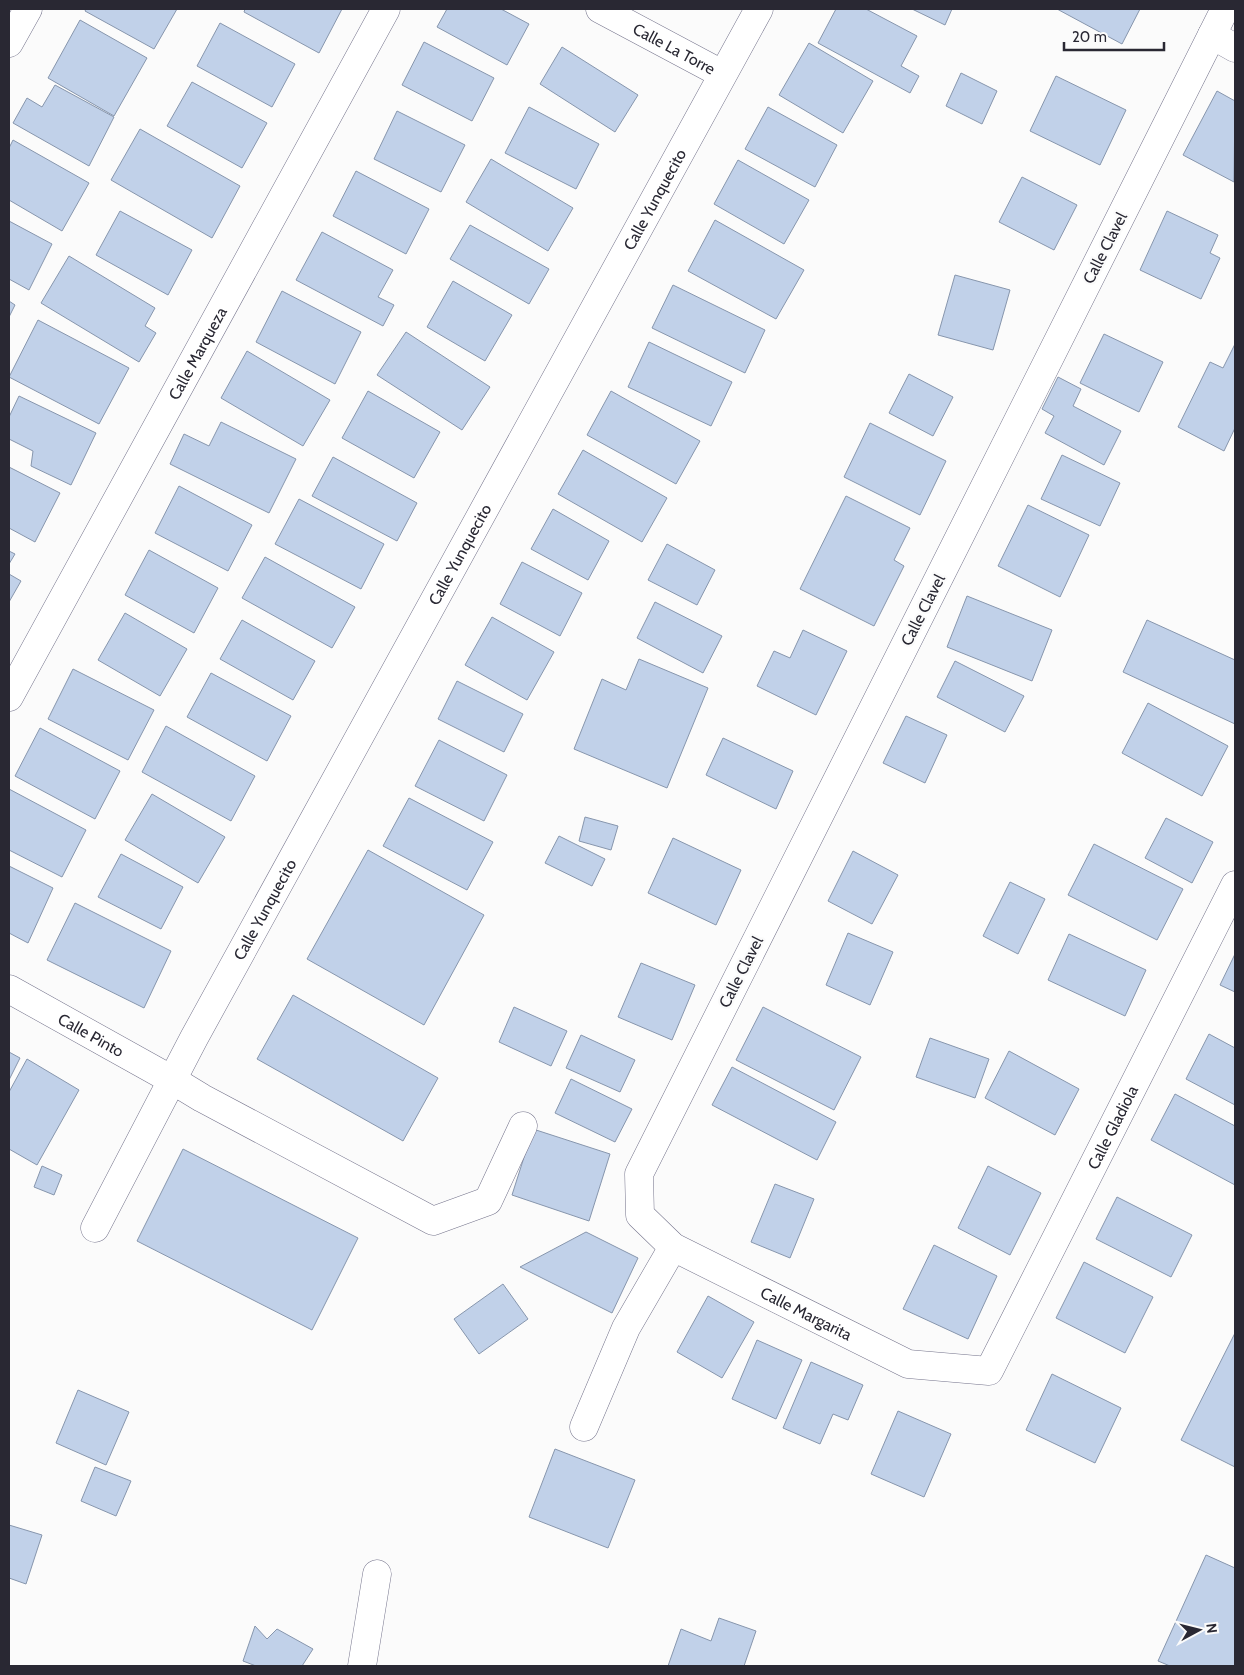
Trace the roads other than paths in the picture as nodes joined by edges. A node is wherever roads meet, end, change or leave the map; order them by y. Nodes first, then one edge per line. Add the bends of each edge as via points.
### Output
1 (28, 9) edge
2 (386, 9) edge
3 (600, 9) edge
4 (759, 9) edge
5 (1225, 9) edge
6 (1224, 41) edge
7 (9, 43) edge
8 (722, 74) junction
9 (9, 696) edge
10 (1235, 885) edge
11 (9, 989) edge
12 (169, 1090) junction
13 (523, 1126) dead end
14 (640, 1216) joint
15 (95, 1228) dead end
16 (673, 1247) junction
17 (989, 1371) joint
18 (584, 1427) dead end
19 (377, 1574) dead end
20 (362, 1666) edge

1 - 7 street
2 - 9 street, Calle Marqueza
3 - 8 street, Calle La Torre
4 - 8 street, Calle Yunquecito
5 - 6 street, Calle Clavel
6 - 14 street, Calle Clavel via 639,1174
8 - 12 street, Calle Yunquecito
10 - 17 street, Calle Gladiola
11 - 12 street, Calle Pinto
12 - 13 street, Calle Pinto via 202,1098 433,1221 488,1201
12 - 15 street
14 - 16 street, Calle Margarita
16 - 17 street, Calle Margarita via 908,1364
16 - 18 street via 626,1328
19 - 20 street

